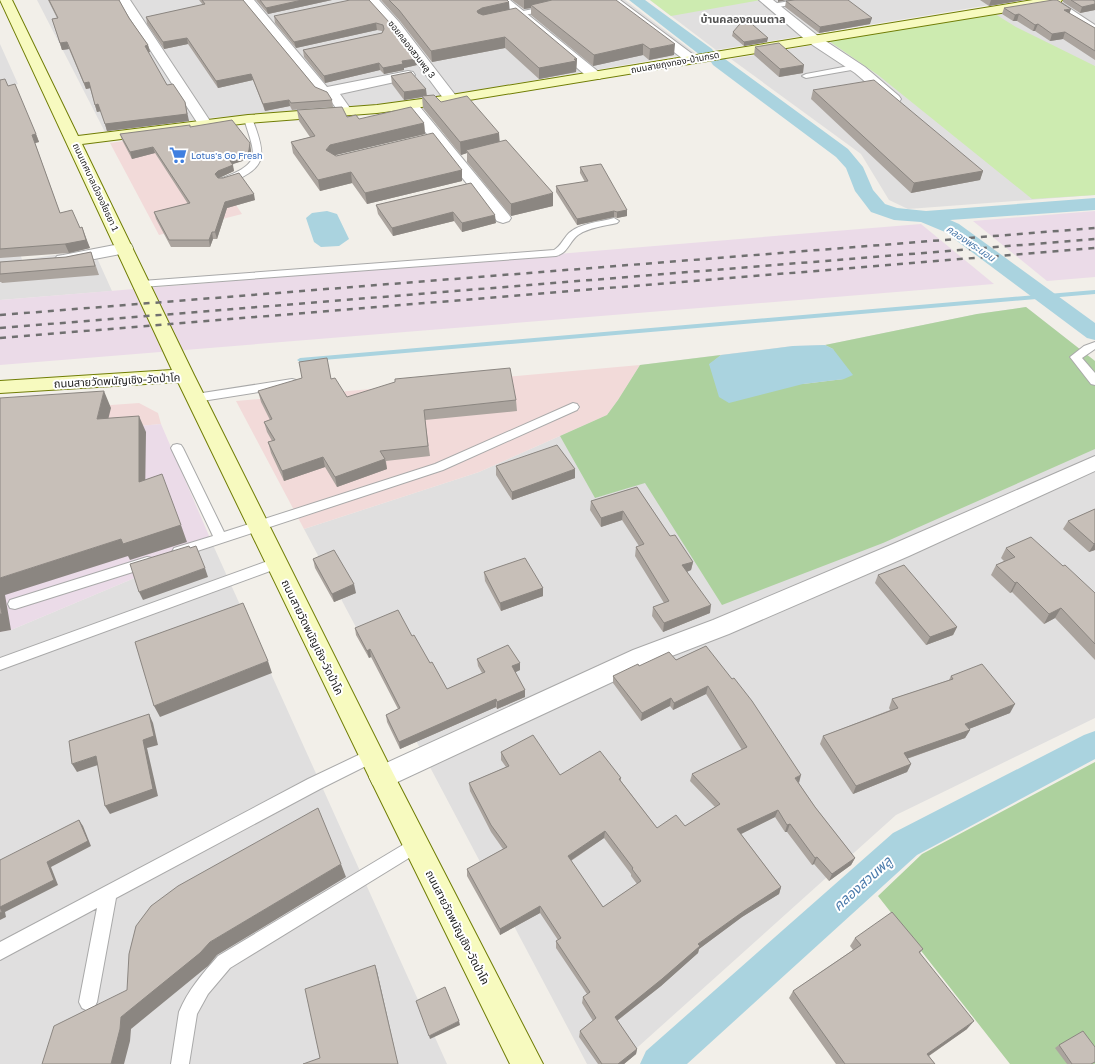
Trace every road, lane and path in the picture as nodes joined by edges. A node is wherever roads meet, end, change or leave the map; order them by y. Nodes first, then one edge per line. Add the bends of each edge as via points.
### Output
1 (6, 0) edge
2 (124, 0) edge
3 (247, 0) edge
4 (372, 0) edge
5 (503, 0) edge
6 (612, 0) edge
7 (809, 0) edge
8 (1053, 0) edge
9 (769, 3) edge
10 (555, 6) edge
11 (520, 14) junction
12 (279, 17) edge
13 (498, 19) edge
14 (264, 20) junction
15 (1095, 28) edge
16 (813, 39) junction
17 (308, 51) edge
18 (293, 54) junction
19 (692, 59) junction
20 (854, 67) junction
21 (408, 75) edge
22 (595, 76) junction
23 (806, 76) dead end
24 (327, 94) junction
25 (451, 99) junction
26 (411, 105) junction
27 (902, 105) edge
28 (345, 111) junction
29 (328, 113) junction
30 (248, 119) junction
31 (205, 124) junction
32 (437, 137) junction
33 (421, 140) edge
34 (74, 141) junction
35 (223, 181) edge
36 (476, 184) junction
37 (460, 188) edge
38 (503, 218) dead end
39 (614, 221) edge
40 (125, 248) junction
41 (51, 261) edge
42 (142, 284) junction
43 (1092, 346) edge
44 (184, 375) junction
45 (1095, 381) edge
46 (292, 383) edge
47 (0, 387) edge
48 (196, 398) junction
49 (573, 407) dead end
50 (177, 448) dead end
51 (1095, 462) edge
52 (259, 527) junction
53 (221, 539) junction
54 (276, 563) junction
55 (15, 604) dead end
56 (0, 664) edge
57 (376, 766) junction
58 (416, 845) junction
59 (109, 892) junction
60 (0, 951) edge
61 (88, 1002) dead end
62 (180, 1064) edge
63 (526, 1064) edge

1 - 34 main road, ถนนเทศบาลเมืองอโยธยา 1
2 - 31 street
3 - 14 street
4 - 25 street, ซอยคลองสวนพลู 3 via 395,25
5 - 11 street
6 - 19 street
7 - 9 lane
8 - 15 lane
8 - 16 main road, ถนนสายถุงทอง-บ้านกรด
9 - 16 street
10 - 11 lane
11 - 13 lane
11 - 22 street
12 - 14 street
14 - 18 street
16 - 19 main road, ถนนสายถุงทอง-บ้านกรด
16 - 20 street
17 - 18 street
18 - 24 street
19 - 22 main road, ถนนสายถุงทอง-บ้านกรด
20 - 23 lane
20 - 27 street
21 - 24 street
22 - 25 main road, ถนนสายถุงทอง-บ้านกรด
24 - 28 street
24 - 29 street
25 - 26 main road, ถนนสายถุงทอง-บ้านกรด
26 - 28 main road, ถนนสายถุงทอง-บ้านกรด
26 - 32 street
28 - 29 main road, ถนนสายถุงทอง-บ้านกรด
29 - 30 main road, ถนนสายถุงทอง-บ้านกรด
30 - 31 main road, ถนนสายถุงทอง-บ้านกรด
30 - 35 lane via 258,157 246,172
31 - 34 main road, ถนนสายถุงทอง-บ้านกรด
32 - 33 street
32 - 36 street via 460,160
34 - 40 main road, ถนนเทศบาลเมืองอโยธยา 1
36 - 37 street
36 - 38 street
39 - 42 lane via 575,233 563,249 556,253
40 - 41 street
40 - 42 main road, ถนนเทศบาลเมืองอโยธยา 1
42 - 44 main road, ถนนเทศบาลเมืองอโยธยา 1
43 - 45 lane via 1076,357
44 - 47 main road, ถนนสายวัดพนัญเชิง-วัดป่าโค
44 - 48 main road, ถนนสายวัดพนัญเชิง-วัดป่าโค
46 - 48 lane
48 - 52 main road, ถนนสายวัดพนัญเชิง-วัดป่าโค
49 - 52 lane via 438,466
50 - 53 lane
51 - 57 street via 901,550 721,627
52 - 53 lane
52 - 54 main road, ถนนสายวัดพนัญเชิง-วัดป่าโค
53 - 55 lane
54 - 56 lane
54 - 57 main road, ถนนสายวัดพนัญเชิง-วัดป่าโค
57 - 58 main road, ถนนสายวัดพนัญเชิง-วัดป่าโค
57 - 59 lane
58 - 62 lane via 224,962 202,988 188,1012
58 - 63 main road, ถนนสายวัดพนัญเชิง-วัดป่าโค
59 - 60 lane
59 - 61 lane

